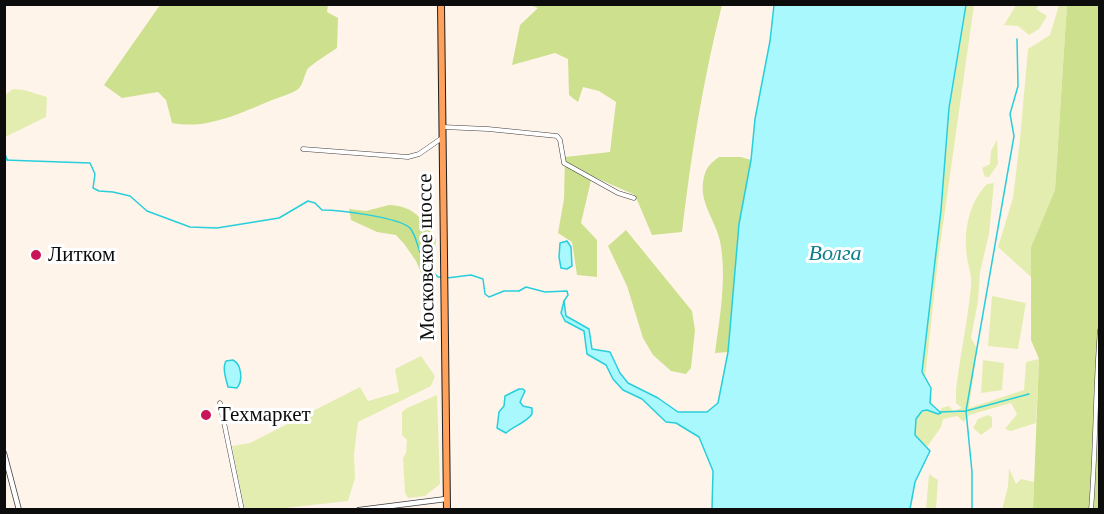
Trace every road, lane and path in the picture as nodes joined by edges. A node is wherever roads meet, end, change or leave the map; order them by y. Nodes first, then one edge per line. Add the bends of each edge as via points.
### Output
1 (441, 4) edge
2 (442, 127) junction
3 (442, 137) junction
4 (303, 149) dead end
5 (634, 198) dead end
6 (1100, 330) edge
7 (220, 403) dead end
8 (4, 453) edge
9 (446, 498) junction
10 (20, 510) edge
11 (242, 510) edge
12 (359, 510) edge
13 (447, 510) edge
14 (1091, 510) edge

1 - 2 main road, Московское шоссе
2 - 3 main road, Московское шоссе
2 - 5 street via 557,136 564,163
3 - 4 street via 408,158
3 - 9 main road, Московское шоссе
6 - 14 street
7 - 11 street
8 - 10 street
9 - 12 street
9 - 13 main road, Московское шоссе

